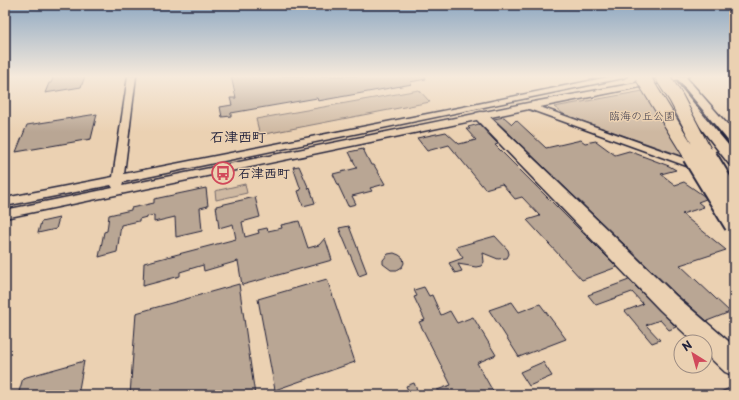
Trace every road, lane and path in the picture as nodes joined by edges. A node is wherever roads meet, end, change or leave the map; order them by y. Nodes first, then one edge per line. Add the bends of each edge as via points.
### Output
1 (129, 95) edge
2 (544, 95) edge
3 (554, 95) edge
4 (567, 95) edge
5 (654, 95) edge
6 (663, 95) edge
7 (674, 95) edge
8 (680, 95) edge
9 (697, 95) edge
10 (527, 102) junction
11 (477, 112) junction
12 (734, 140) edge
13 (734, 161) edge
14 (118, 179) junction
15 (734, 180) edge
16 (116, 191) junction
17 (734, 200) edge
18 (5, 202) edge
19 (734, 203) edge
20 (5, 214) edge
21 (734, 225) edge
22 (734, 362) edge

1 - 14 street
2 - 10 street
3 - 10 street
4 - 10 street
5 - 21 highway, bridge
6 - 19 highway, bridge
7 - 17 highway, bridge via 706,156
8 - 13 main road
9 - 12 main road
10 - 11 street
10 - 15 street
11 - 14 street
11 - 16 street
11 - 22 highway via 668,303
14 - 16 street
14 - 18 street
16 - 20 street

